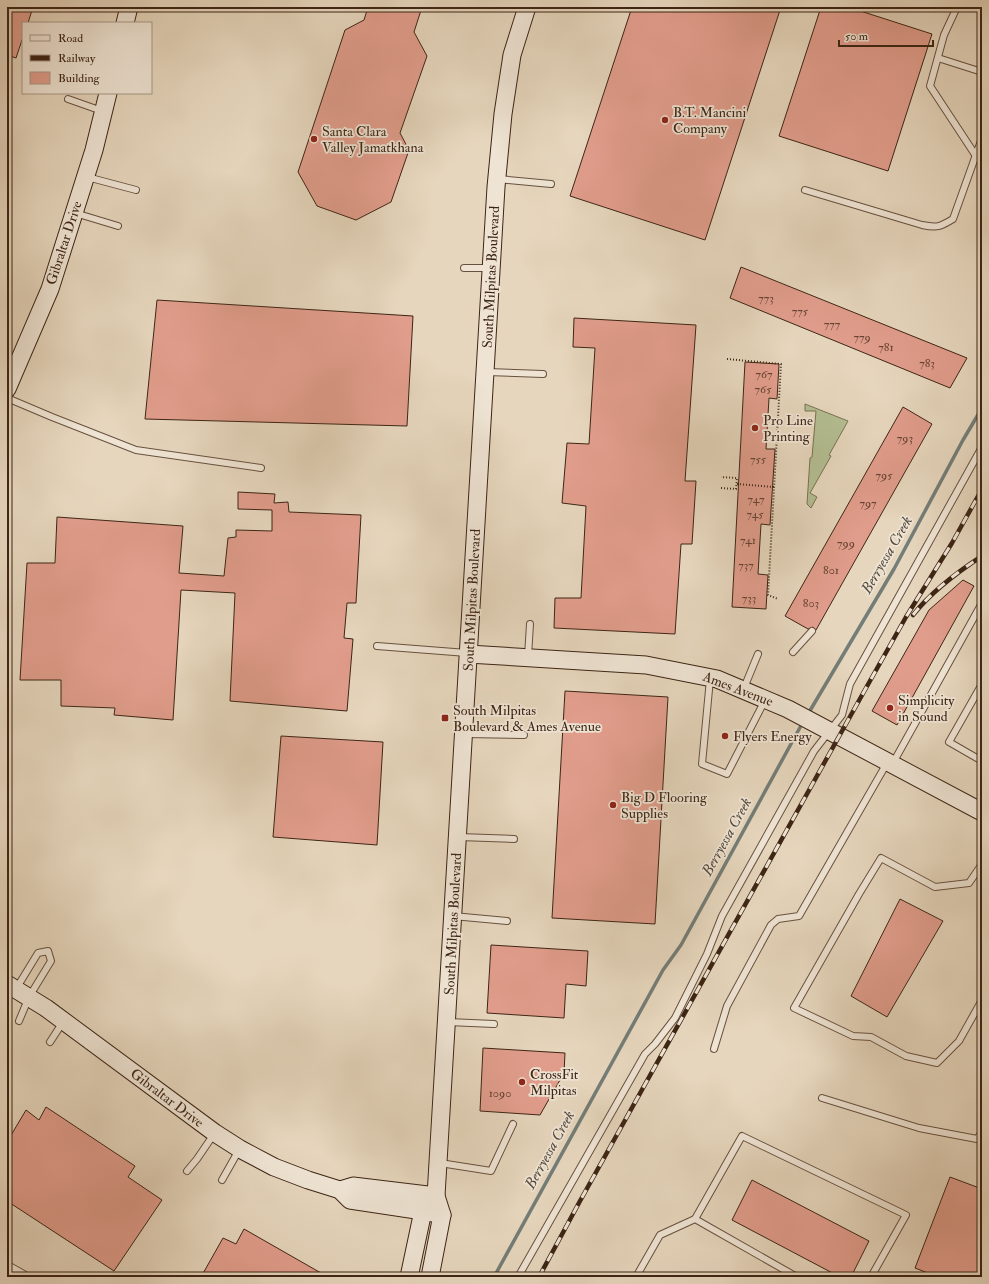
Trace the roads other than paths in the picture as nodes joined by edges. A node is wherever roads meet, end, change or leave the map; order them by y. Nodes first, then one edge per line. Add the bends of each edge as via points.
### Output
1 (129, 7) edge
2 (527, 7) edge
3 (957, 7) edge
4 (125, 22) edge
5 (938, 58) junction
6 (982, 72) edge
7 (108, 94) edge
8 (68, 99) dead end
9 (104, 111) junction
10 (982, 138) edge
11 (976, 156) junction
12 (86, 177) junction
13 (497, 179) junction
14 (551, 184) dead end
15 (136, 190) dead end
16 (805, 190) dead end
17 (74, 212) junction
18 (118, 226) dead end
19 (464, 268) dead end
20 (491, 268) junction
21 (486, 372) junction
22 (543, 374) dead end
23 (7, 389) edge
24 (7, 398) edge
25 (982, 447) edge
26 (261, 468) dead end
27 (982, 603) edge
28 (530, 624) dead end
29 (812, 631) dead end
30 (376, 646) dead end
31 (793, 652) dead end
32 (468, 654) junction
33 (758, 654) dead end
34 (528, 657) junction
35 (710, 677) junction
36 (982, 684) edge
37 (744, 690) junction
38 (765, 699) junction
39 (828, 729) junction
40 (464, 734) junction
41 (524, 735) dead end
42 (982, 760) edge
43 (890, 763) junction
44 (982, 812) edge
45 (458, 837) junction
46 (514, 839) dead end
47 (982, 864) edge
48 (453, 916) junction
49 (507, 921) dead end
50 (17, 990) edge
51 (982, 1000) edge
52 (19, 1021) dead end
53 (64, 1021) junction
54 (447, 1022) junction
55 (494, 1024) dead end
56 (50, 1042) dead end
57 (714, 1049) dead end
58 (822, 1098) dead end
59 (512, 1124) dead end
60 (982, 1132) edge
61 (215, 1133) junction
62 (240, 1149) junction
63 (438, 1163) junction
64 (187, 1171) dead end
65 (222, 1180) dead end
66 (340, 1190) junction
67 (436, 1196) junction
68 (423, 1211) junction
69 (442, 1215) junction
70 (695, 1219) junction
71 (7, 1268) edge
72 (23, 1277) edge
73 (409, 1277) edge
74 (430, 1277) edge
75 (518, 1277) edge
76 (636, 1277) edge
77 (797, 1277) edge
78 (871, 1277) edge

1 - 4 street
2 - 13 street, South Milpitas Boulevard via 512,55
3 - 5 lane via 944,35
5 - 6 lane
5 - 11 lane via 930,86
7 - 9 street, Gibraltar Drive
8 - 9 lane
9 - 12 street, Gibraltar Drive
10 - 11 lane
11 - 16 lane via 953,219 934,228
12 - 15 lane
12 - 17 street, Gibraltar Drive
13 - 14 lane
13 - 20 street, South Milpitas Boulevard
17 - 18 lane
17 - 23 street, Gibraltar Drive via 50,289
19 - 20 lane
20 - 21 street, South Milpitas Boulevard
21 - 22 lane
21 - 32 street, South Milpitas Boulevard
24 - 26 lane via 136,450
25 - 39 lane via 850,684 842,715
27 - 43 lane
28 - 34 lane
29 - 31 lane
30 - 32 lane
32 - 34 street, Ames Avenue
32 - 40 street, South Milpitas Boulevard
33 - 37 lane
34 - 35 street, Ames Avenue via 646,664
35 - 37 street, Ames Avenue
35 - 38 lane via 702,764 727,774
36 - 42 lane via 949,742
37 - 38 street, Ames Avenue
38 - 39 street, Ames Avenue
39 - 43 street, Ames Avenue
39 - 75 lane via 722,916 707,954 674,1018 645,1054
40 - 41 lane
40 - 45 street, South Milpitas Boulevard
43 - 44 street, Ames Avenue
43 - 57 lane via 799,916 778,919 771,926 727,1006
45 - 46 lane
45 - 48 street, South Milpitas Boulevard
47 - 51 lane via 969,883 935,887 881,858 794,1008 853,1036 871,1037 906,1056 937,1063 959,1041
48 - 49 lane
48 - 54 street, South Milpitas Boulevard
50 - 50 lane via 51,961 48,951 38,954
50 - 52 lane
50 - 53 street, Gibraltar Drive
53 - 56 lane
53 - 61 street, Gibraltar Drive
54 - 55 lane
54 - 63 street, South Milpitas Boulevard
58 - 60 lane via 919,1128 977,1139
59 - 63 lane via 491,1171
61 - 62 street, Gibraltar Drive
61 - 64 lane
62 - 65 lane
62 - 66 street, Gibraltar Drive via 274,1167
63 - 67 street, South Milpitas Boulevard
66 - 67 street, Gibraltar Drive via 353,1186
66 - 68 street, Gibraltar Drive via 350,1200
67 - 68 street
67 - 69 street, South Milpitas Boulevard
68 - 69 street, Gibraltar Drive
68 - 73 street
69 - 74 street, South Milpitas Boulevard
70 - 76 lane via 660,1235
70 - 77 lane
70 - 78 lane via 742,1136 906,1215
71 - 72 street

